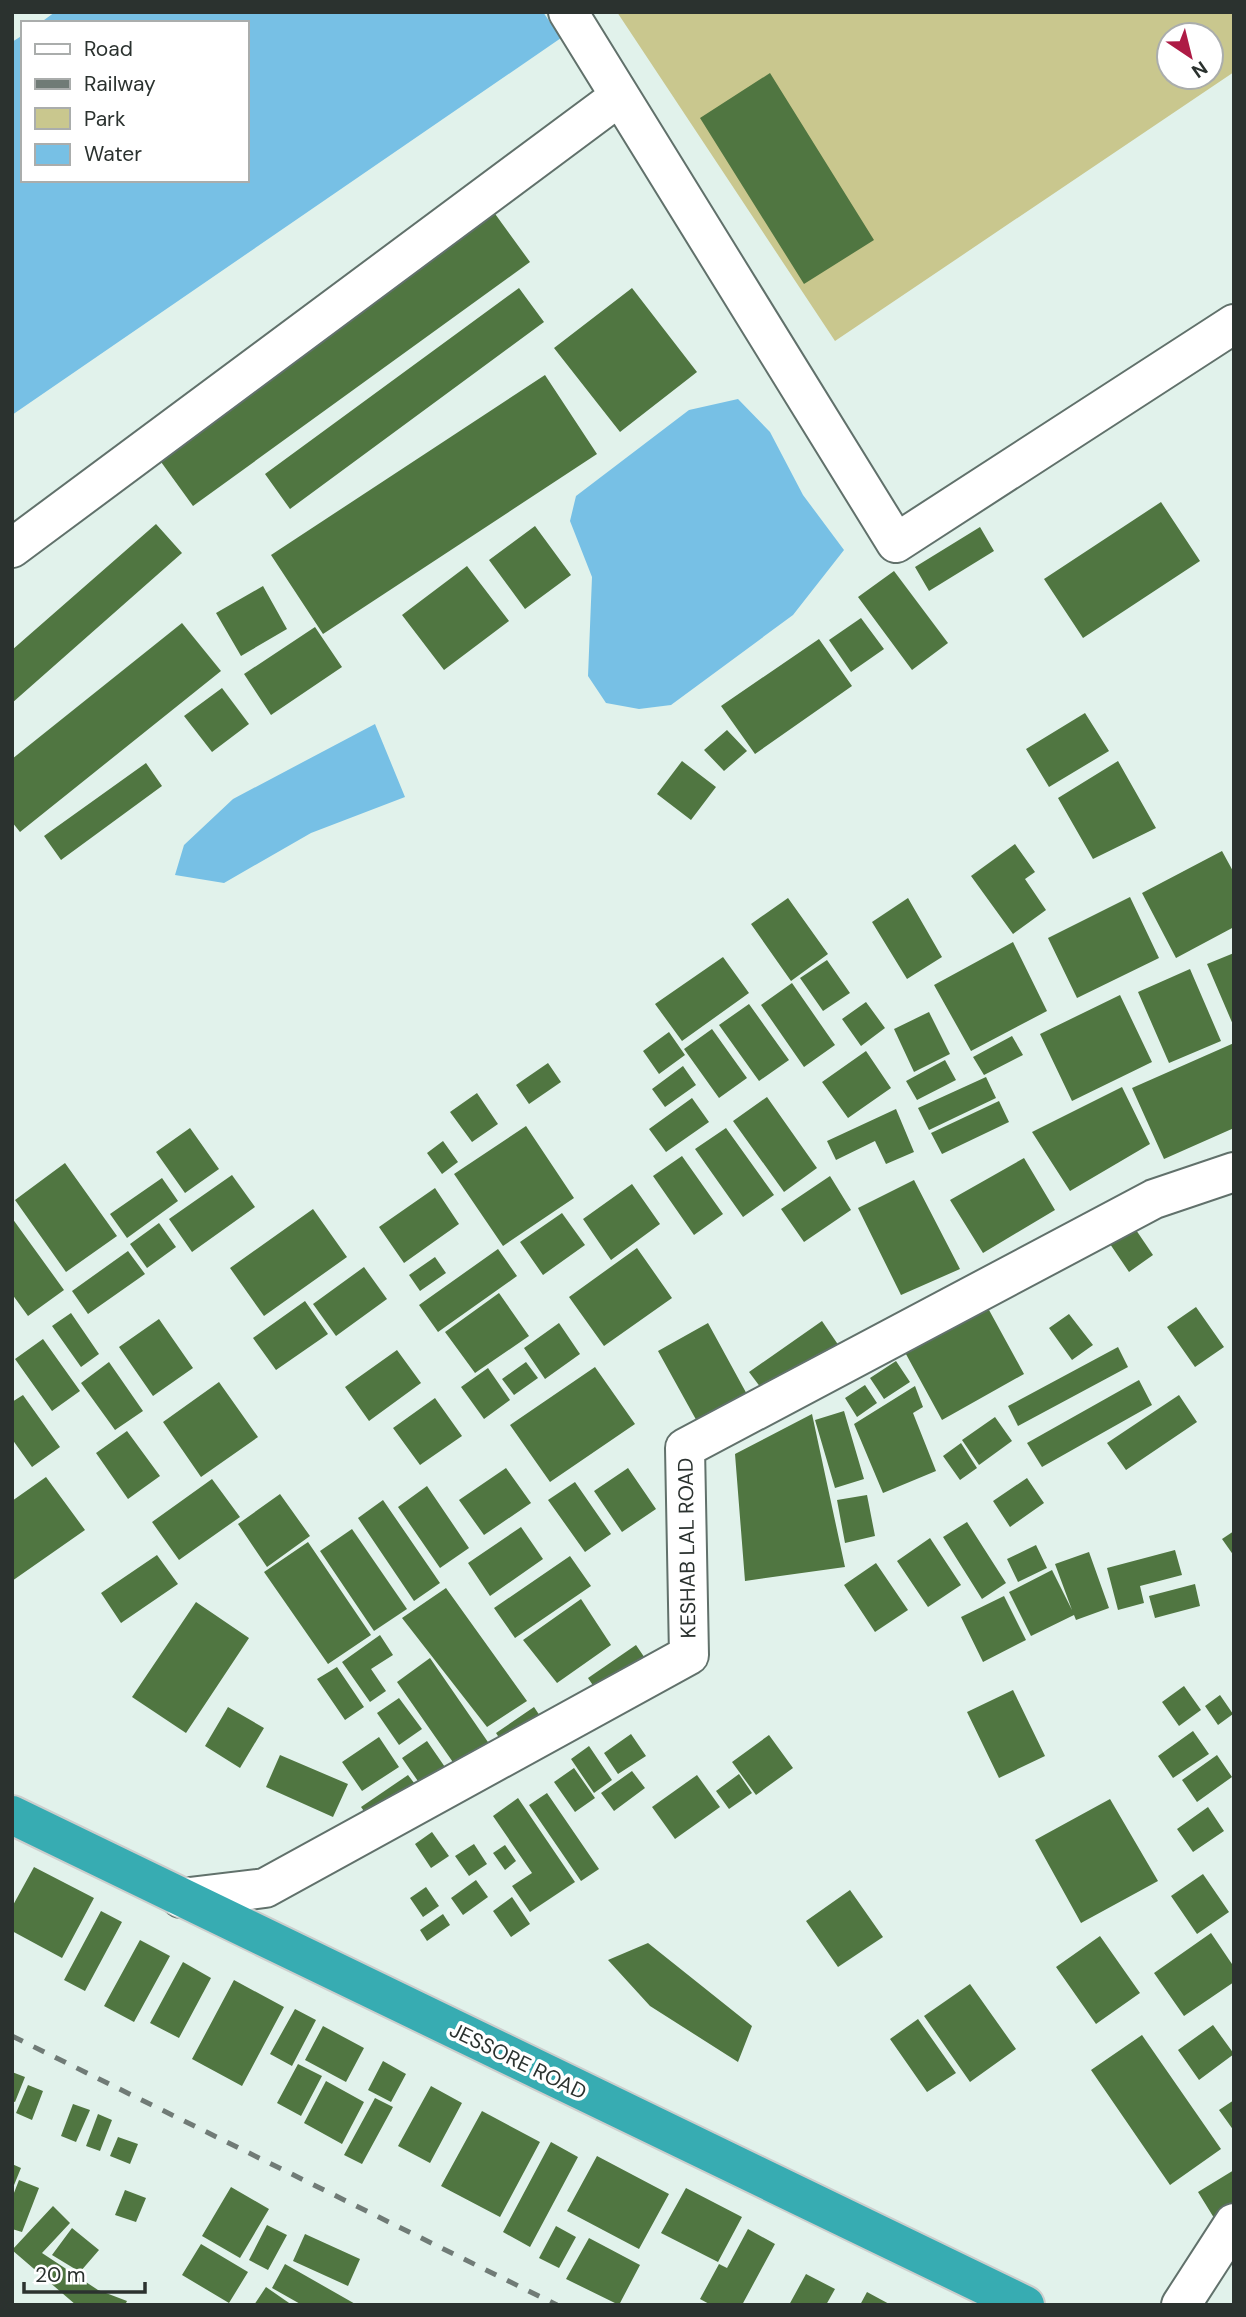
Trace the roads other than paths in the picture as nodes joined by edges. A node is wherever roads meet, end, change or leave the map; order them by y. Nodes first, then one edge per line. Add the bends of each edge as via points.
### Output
1 (568, 12) edge
2 (620, 96) junction
3 (1234, 324) edge
4 (12, 548) edge
5 (1234, 1172) edge
6 (12, 1815) edge
7 (181, 1898) junction
8 (1234, 2224) edge
9 (1025, 2305) edge
10 (1181, 2305) edge

1 - 2 street
2 - 3 street via 896,543
2 - 4 street
5 - 7 street, KESHAB LAL ROAD via 1154,1199 685,1448 689,1654 265,1888
6 - 7 highway, JESSORE ROAD
7 - 9 highway, JESSORE ROAD
8 - 10 street

